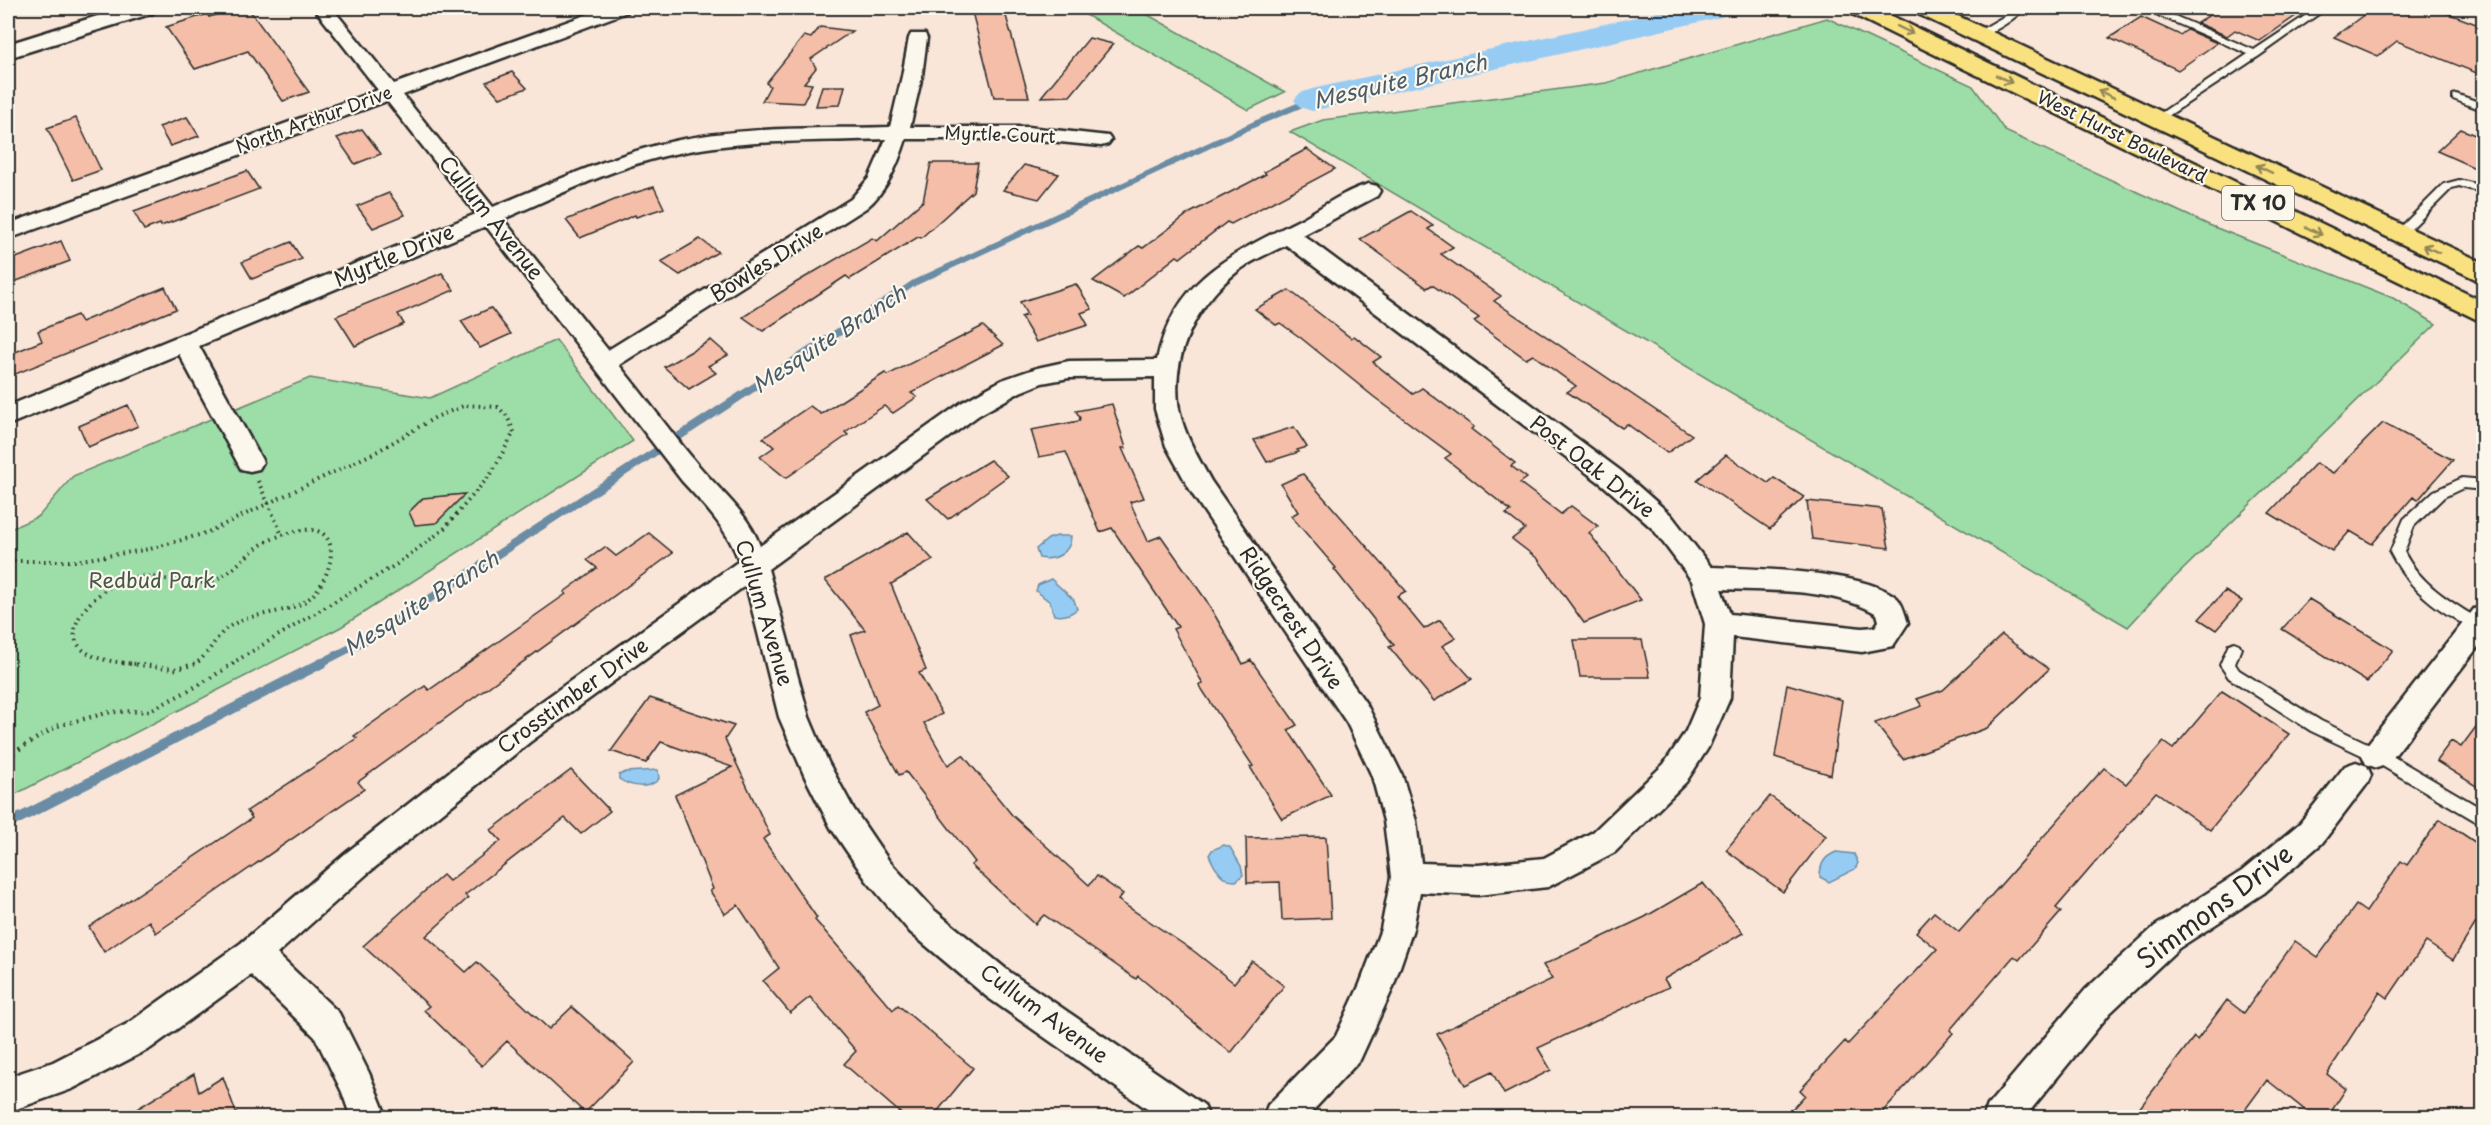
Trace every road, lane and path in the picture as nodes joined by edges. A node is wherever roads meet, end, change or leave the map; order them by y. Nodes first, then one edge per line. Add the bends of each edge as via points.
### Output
1 (145, 8) edge
2 (322, 8) edge
3 (621, 8) edge
4 (1858, 8) edge
5 (1924, 8) edge
6 (2020, 8) edge
7 (2149, 8) edge
8 (2322, 8) edge
9 (1980, 34) junction
10 (918, 38) dead end
11 (8, 51) edge
12 (2256, 54) junction
13 (390, 92) junction
14 (2456, 97) dead end
15 (2484, 108) edge
16 (2159, 119) junction
17 (898, 133) junction
18 (1101, 140) dead end
19 (2129, 140) junction
20 (2484, 190) edge
21 (1370, 191) dead end
22 (489, 216) junction
23 (8, 232) edge
24 (2400, 234) junction
25 (1288, 235) junction
26 (2484, 274) edge
27 (2484, 314) edge
28 (185, 343) junction
29 (604, 363) junction
30 (1167, 369) junction
31 (8, 416) edge
32 (250, 462) joint
33 (2484, 485) edge
34 (268, 505) junction
35 (282, 535) junction
36 (8, 561) edge
37 (754, 565) junction
38 (1704, 578) junction
39 (2480, 621) edge
40 (1719, 624) junction
41 (2234, 648) dead end
42 (8, 756) edge
43 (2366, 765) junction
44 (2484, 819) edge
45 (1407, 877) junction
46 (253, 954) junction
47 (8, 1094) edge
48 (369, 1118) edge
49 (1191, 1118) edge
50 (1281, 1118) edge
51 (2001, 1118) edge

1 - 11 street
2 - 13 street, Cullum Avenue
3 - 13 street, North Arthur Drive
4 -> 19 main road, West Hurst Boulevard / TX 10
5 - 9 main road, West Hurst Boulevard / TX 10
6 - 9 lane
7 - 12 lane
8 - 12 lane
16 -> 9 main road, West Hurst Boulevard / TX 10
10 - 17 street, Bowles Drive
12 - 16 lane
13 - 22 street, Cullum Avenue
13 - 23 street, North Arthur Drive
14 - 15 lane
16 - 19 main road
24 -> 16 main road, West Hurst Boulevard / TX 10
17 - 18 street, Myrtle Court via 1029,133
17 - 22 street, Myrtle Drive via 735,138 680,146 611,166
17 - 29 street, Bowles Drive via 888,166 869,194 837,219
19 -> 27 main road, West Hurst Boulevard / TX 10
20 - 24 lane via 2459,183 2448,186
21 - 25 street, Ridgecrest Drive
22 - 28 street, Myrtle Drive
22 - 29 street, Cullum Avenue
26 -> 24 main road, West Hurst Boulevard / TX 10
25 - 30 street, Ridgecrest Drive via 1231,265 1207,286 1185,314 1172,344
25 - 38 street, Post Oak Drive via 1612,478 1662,522
28 - 31 street, Myrtle Drive
28 - 32 street
29 - 37 street, Cullum Avenue via 691,474 723,508 744,538
30 - 37 street, Crosstimber Drive via 1070,368 1008,387 970,409
30 - 45 street, Ridgecrest Drive via 1167,409 1179,446 1357,714 1387,775 1400,821
32 - 34 path
33 - 39 lane via 2462,483 2439,494 2409,523 2397,552 2406,572 2431,597
34 - 35 path
34 - 36 path via 207,533 150,549 75,561
34 - 42 path via 466,405 498,407 514,432 491,474 443,530 397,564 199,685 148,711 110,712 57,726
35 - 35 path via 211,580 186,584 144,575 119,581 85,608 75,631 77,642 100,660 180,669 195,664 207,655 225,629 245,619 298,607 326,576 333,550 324,535 300,530
37 - 46 street, Crosstimber Drive via 519,733 357,863
37 - 49 street, Cullum Avenue via 794,717 842,818 878,872 922,921 999,986
38 - 40 street, Post Oak Drive
38 - 40 street via 1768,581 1868,595 1889,608 1894,623 1883,638 1862,640
39 - 43 street, Simmons Drive
40 - 45 street, Post Oak Drive via 1715,698 1697,739 1675,773 1604,842 1548,872 1478,880
41 - 43 lane via 2227,665 2234,674 2316,726
43 - 44 lane
43 - 51 street, Simmons Drive via 2311,833 2253,882 2166,937 2098,1001
45 - 50 street, Ridgecrest Drive via 1397,929 1348,1048
46 - 47 street, Crosstimber Drive via 139,1036 60,1077
46 - 48 street via 327,1025

